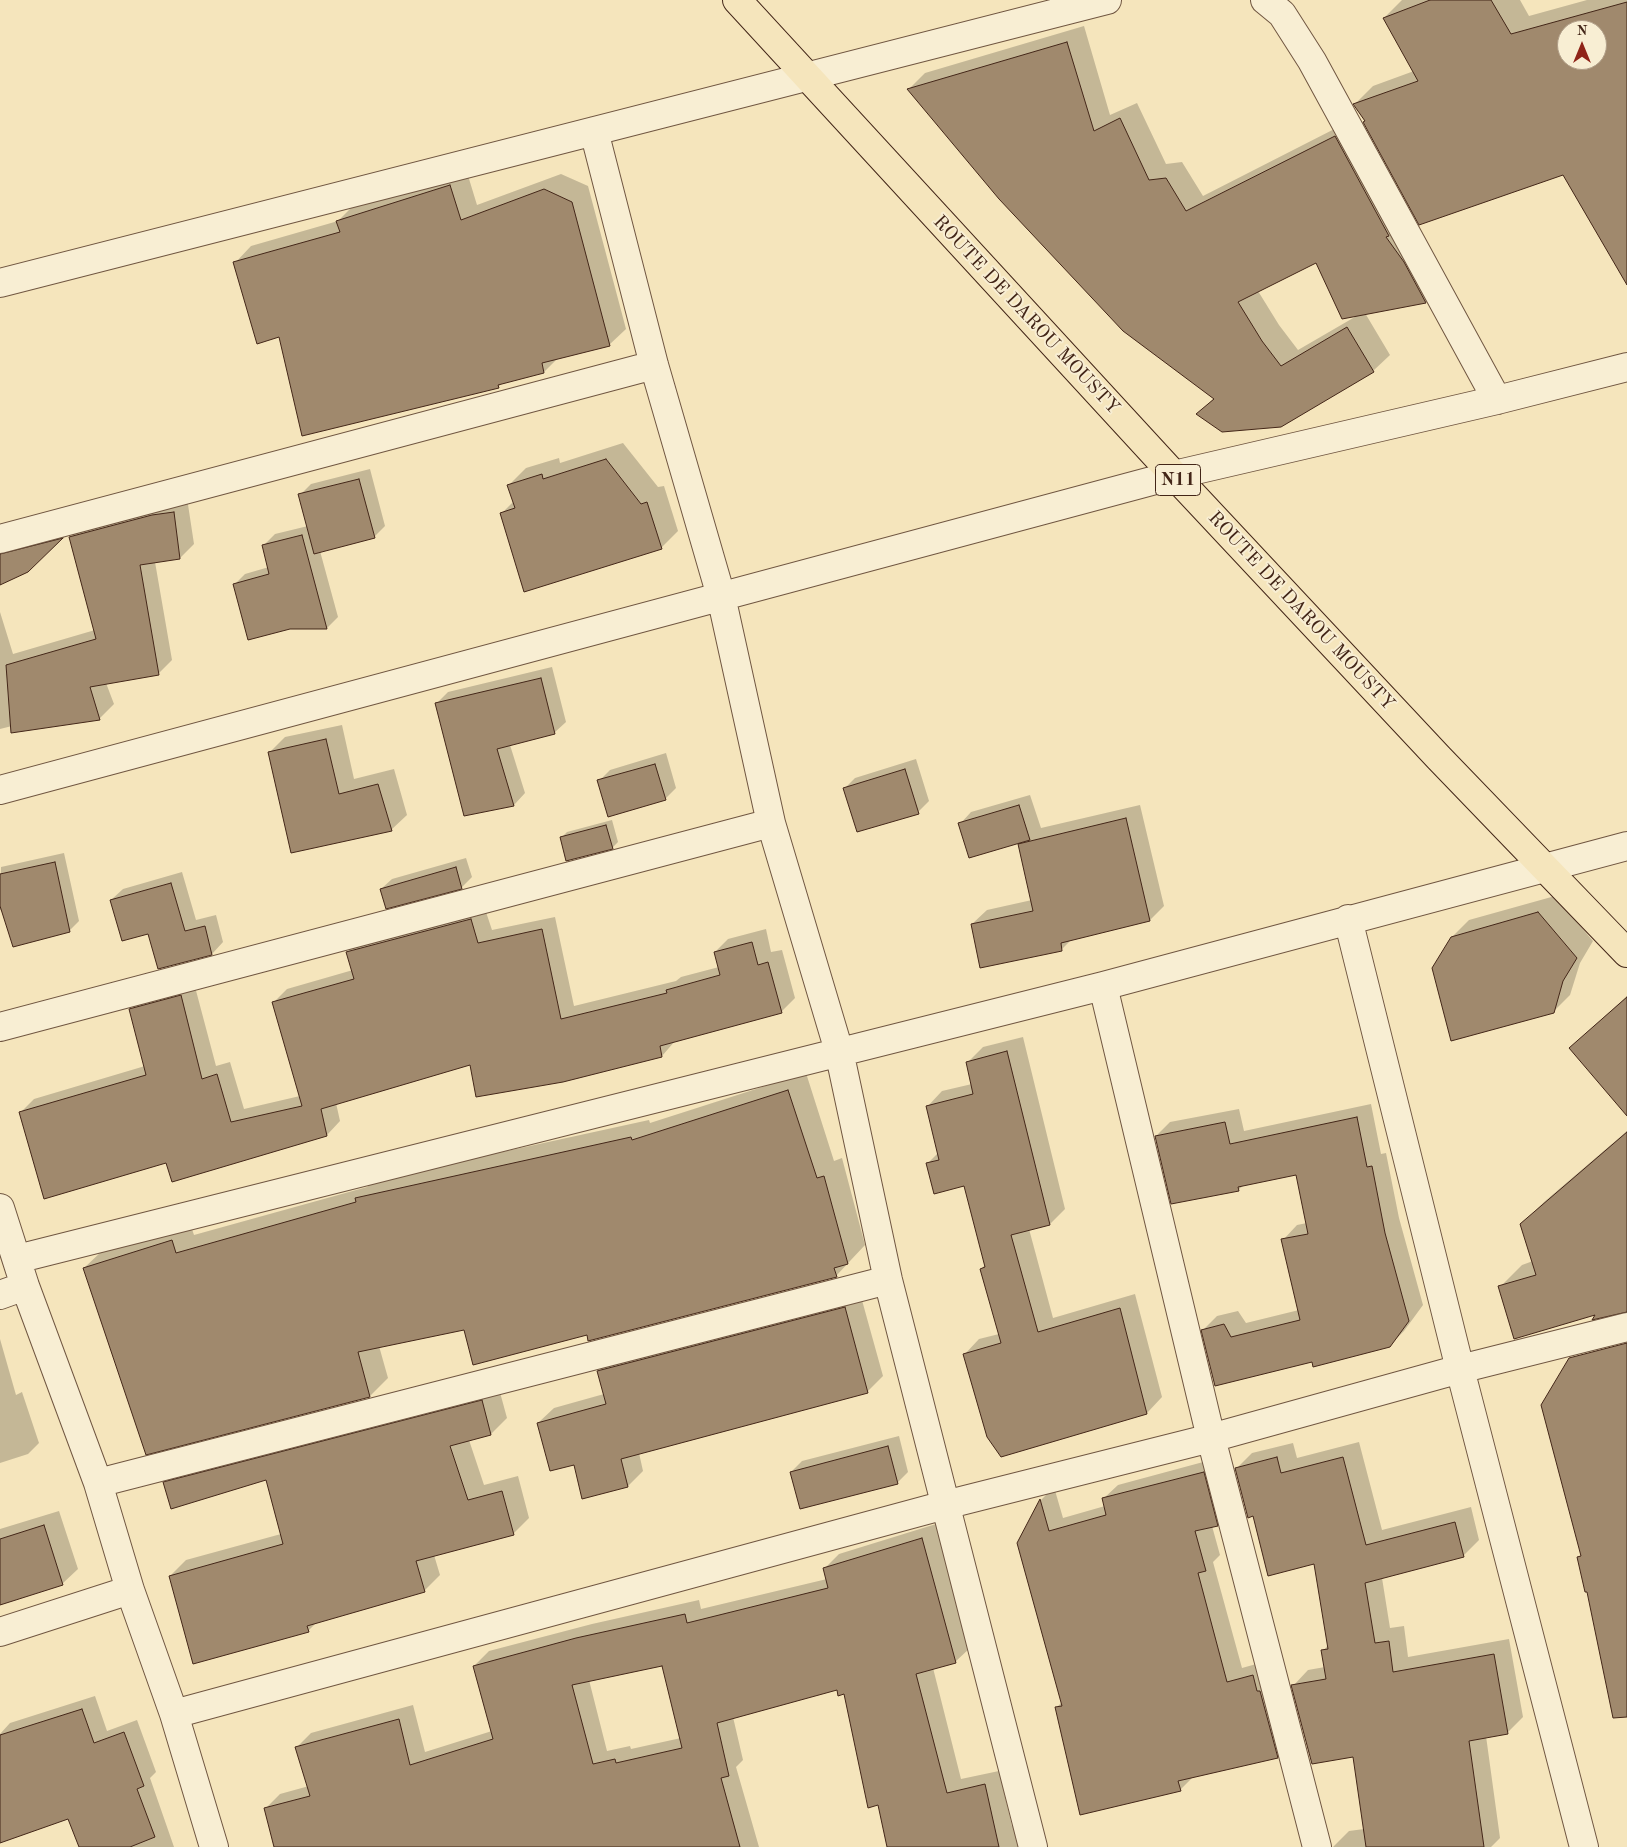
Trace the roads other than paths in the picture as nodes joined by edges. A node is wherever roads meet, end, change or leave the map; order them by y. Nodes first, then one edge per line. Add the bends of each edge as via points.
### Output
1 (737, 0) edge
2 (1107, 0) edge
3 (1265, 0) edge
4 (809, 76) junction
5 (594, 131) junction
6 (0, 283) edge
7 (654, 365) junction
8 (1627, 367) edge
9 (1497, 400) junction
10 (1174, 475) junction
11 (0, 539) edge
12 (721, 596) junction
13 (0, 790) edge
14 (771, 823) junction
15 (1627, 846) edge
16 (1546, 867) junction
17 (1348, 919) junction
18 (1627, 953) edge
19 (1103, 986) junction
20 (0, 1027) edge
21 (839, 1051) junction
22 (0, 1208) edge
23 (17, 1260) junction
24 (888, 1280) junction
25 (25, 1286) junction
26 (0, 1295) edge
27 (1627, 1327) edge
28 (1460, 1369) junction
29 (1211, 1438) junction
30 (98, 1483) junction
31 (945, 1504) junction
32 (130, 1590) junction
33 (0, 1632) edge
34 (174, 1714) junction
35 (214, 1847) edge
36 (1033, 1847) edge
37 (1317, 1847) edge
38 (1584, 1847) edge

1 - 4 main road, ROUTE DE DAROU MOUSTY / N11
2 - 4 street
3 - 9 street via 1282,14 1312,61
4 - 5 street
4 - 10 main road, ROUTE DE DAROU MOUSTY / N11 via 885,163
5 - 6 street
5 - 7 street
7 - 11 street
7 - 12 street
8 - 9 street
9 - 10 street
10 - 12 street
10 - 16 main road, ROUTE DE DAROU MOUSTY / N11 via 1439,758
12 - 13 street
12 - 14 street
14 - 20 street
14 - 21 street
15 - 16 street
16 - 17 street
16 - 18 main road, ROUTE DE DAROU MOUSTY / N11
17 - 19 street
17 - 28 street
19 - 21 street
19 - 29 street
21 - 23 street
21 - 24 street
22 - 23 street
23 - 25 street
24 - 30 street
24 - 31 street
25 - 26 street
25 - 30 street
27 - 28 street
28 - 29 street
28 - 38 street
29 - 31 street
29 - 37 street
30 - 32 street
31 - 34 street
31 - 36 street
32 - 33 street
32 - 34 street
34 - 35 street

